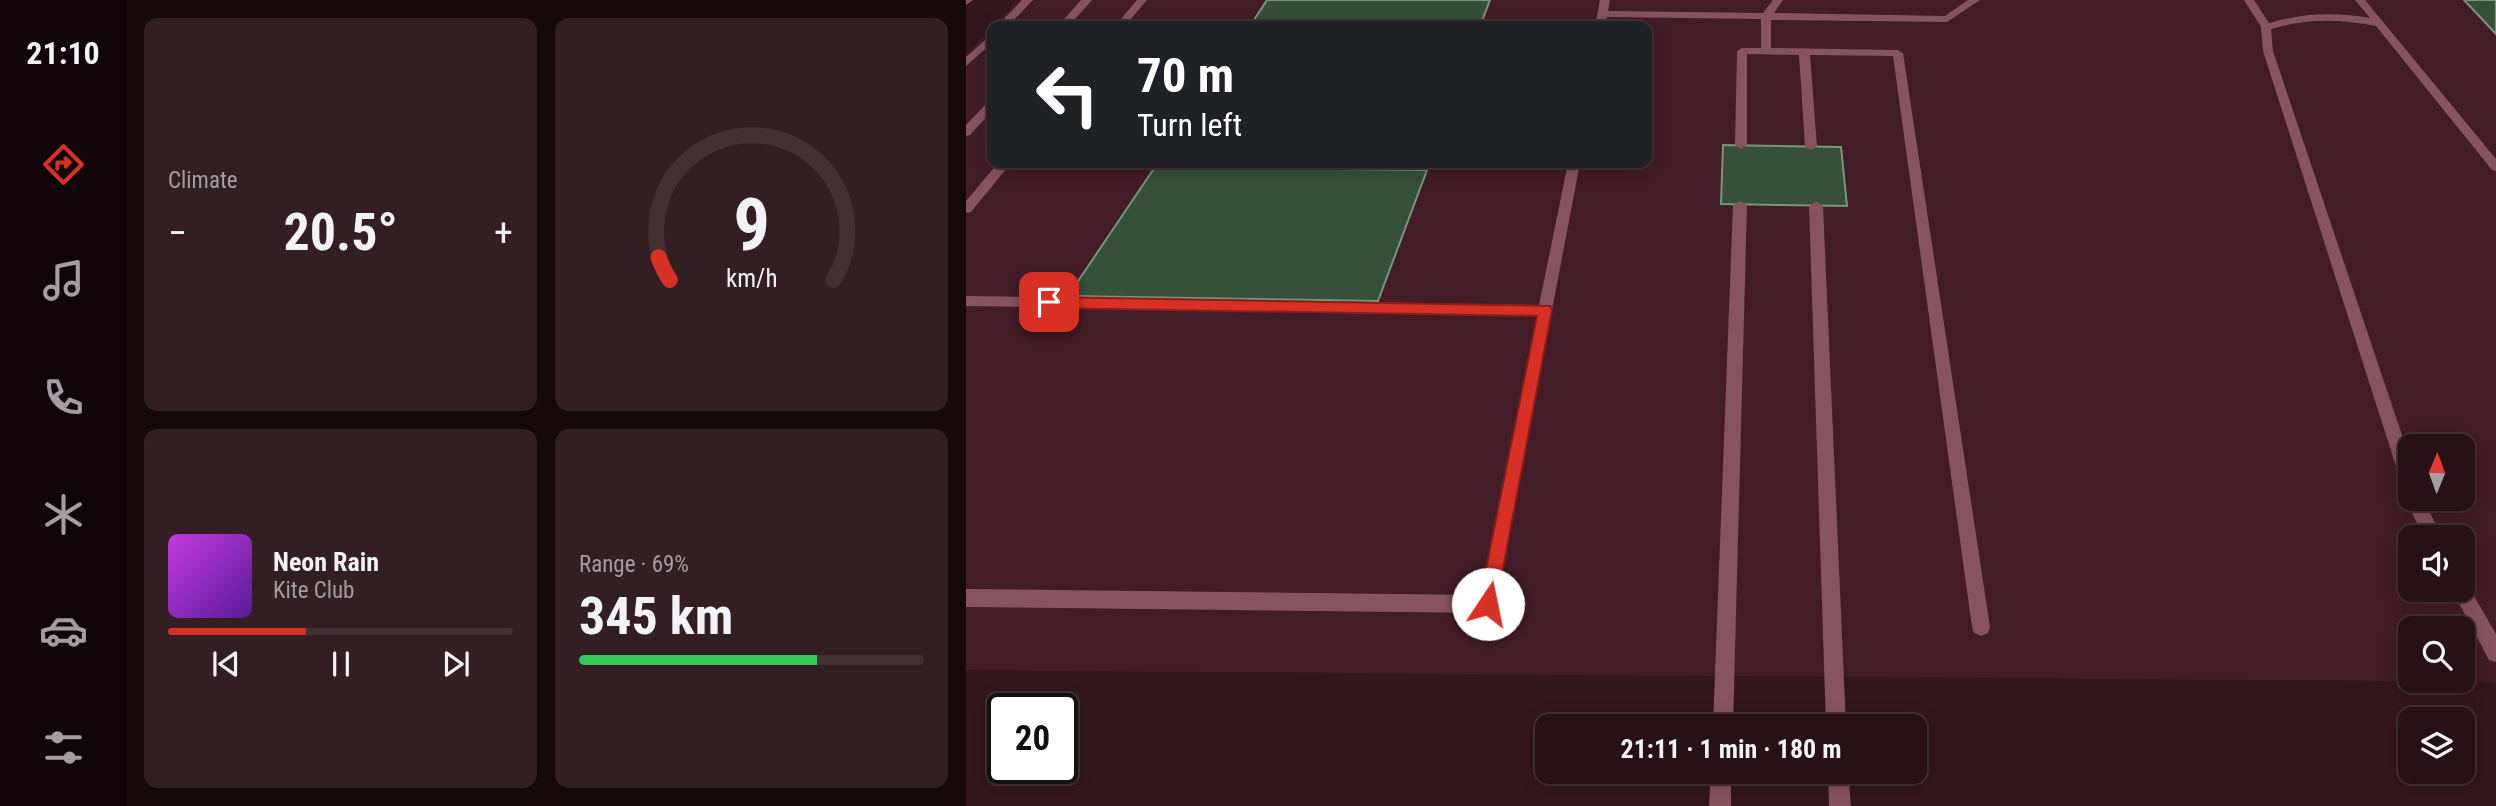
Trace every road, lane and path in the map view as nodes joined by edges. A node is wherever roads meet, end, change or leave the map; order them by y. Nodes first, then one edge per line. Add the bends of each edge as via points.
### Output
1 (1028, 0) edge
2 (1087, 0) edge
3 (1142, 0) edge
4 (1605, 0) edge
5 (1778, 0) edge
6 (1975, 0) edge
7 (2249, 0) edge
8 (2360, 0) edge
9 (1602, 14) junction
10 (1766, 17) junction
11 (1007, 21) edge
12 (1068, 21) edge
13 (1124, 21) edge
14 (1601, 21) edge
15 (2379, 23) junction
16 (2266, 27) junction
17 (987, 42) edge
18 (1766, 51) junction
19 (1804, 51) junction
20 (966, 64) edge
21 (987, 109) edge
22 (966, 132) edge
23 (1741, 145) dead end
24 (1811, 146) dead end
25 (2496, 167) edge
26 (1001, 168) edge
27 (1573, 168) edge
28 (1740, 205) dead end
29 (1816, 206) dead end
30 (966, 209) edge
31 (966, 301) edge
32 (1545, 310) junction
33 (2398, 448) edge
34 (966, 598) edge
35 (2468, 602) edge
36 (1981, 627) dead end
37 (2496, 653) edge
38 (1723, 714) edge
39 (1836, 714) edge
40 (1721, 784) edge
41 (1839, 784) edge
42 (1720, 806) edge
43 (1840, 806) edge

1 - 11 lane
2 - 12 lane
3 - 13 lane
4 - 9 lane
5 - 10 lane
6 - 10 lane via 1947,19
7 - 16 lane
8 - 15 lane
9 - 10 lane
9 - 14 lane
10 - 18 lane
15 - 16 lane via 2337,15 2293,18
15 - 25 lane
16 - 33 lane via 2268,51
17 - 20 lane
18 - 19 lane
18 - 23 lane via 1742,51
19 - 24 lane
19 - 36 lane via 1898,53
21 - 22 lane
26 - 30 lane
27 - 32 lane
28 - 38 lane
29 - 39 lane
31 - 32 lane
32 - 34 lane via 1488,604
35 - 37 lane
40 - 42 lane
41 - 43 lane

